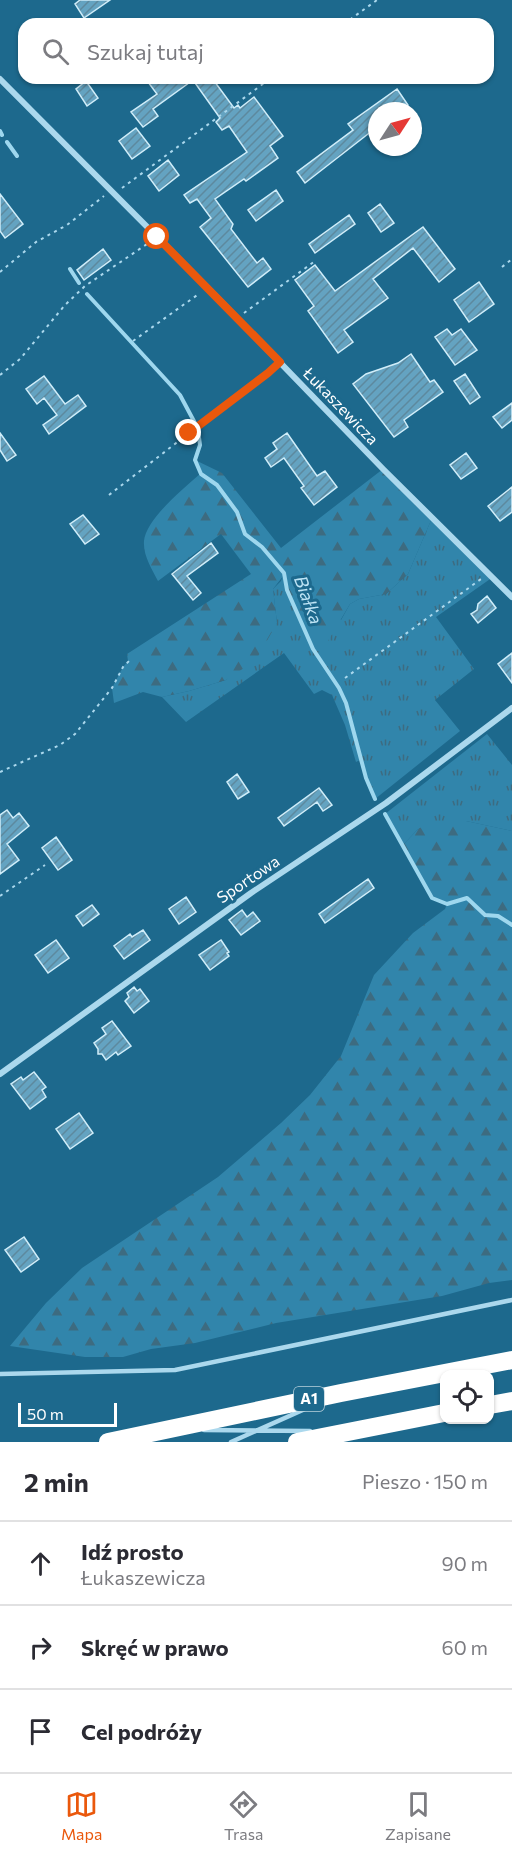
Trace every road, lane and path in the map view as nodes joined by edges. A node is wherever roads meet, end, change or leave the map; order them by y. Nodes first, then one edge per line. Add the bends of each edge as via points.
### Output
1 (377, 0) edge
2 (352, 18) edge
3 (0, 79) edge
4 (264, 84) edge
5 (113, 192) junction
6 (157, 237) junction
7 (512, 259) edge
8 (315, 261) dead end
9 (501, 267) dead end
10 (0, 272) edge
11 (207, 287) junction
12 (237, 318) junction
13 (133, 341) dead end
14 (280, 362) junction
15 (0, 375) edge
16 (109, 495) dead end
17 (487, 572) junction
18 (512, 597) edge
19 (129, 661) dead end
20 (345, 678) dead end
21 (512, 708) edge
22 (0, 772) edge
23 (45, 865) dead end
24 (0, 896) edge
25 (0, 1074) edge
26 (512, 1300) edge
27 (512, 1360) edge
28 (0, 1374) edge
29 (341, 1393) junction
30 (512, 1401) edge
31 (494, 1404) edge
32 (440, 1414) edge
33 (165, 1429) junction
34 (257, 1430) junction
35 (349, 1432) junction
36 (108, 1442) edge
37 (231, 1442) edge
38 (297, 1442) edge

1 - 2 path
3 - 5 street, Łukaszewicza
4 - 5 path
5 - 6 street, Łukaszewicza
5 - 10 path via 36,242
6 - 11 street, Łukaszewicza
6 - 15 path via 85,286 20,359
7 - 9 path
8 - 12 path
11 - 12 street, Łukaszewicza
11 - 13 path
12 - 14 street, Łukaszewicza
14 - 16 path
14 - 17 street, Łukaszewicza
17 - 18 street, Łukaszewicza
17 - 20 path
19 - 22 path via 75,734 60,745
21 - 25 street, Sportowa via 386,803 241,900
23 - 24 path
26 - 28 lane via 175,1370
27 - 29 highway, A1
29 - 33 highway, A1
29 - 34 lane
30 - 31 highway
32 - 35 highway
33 - 34 lane
33 - 36 highway, A1
34 - 35 lane
34 - 37 lane
35 - 38 highway

